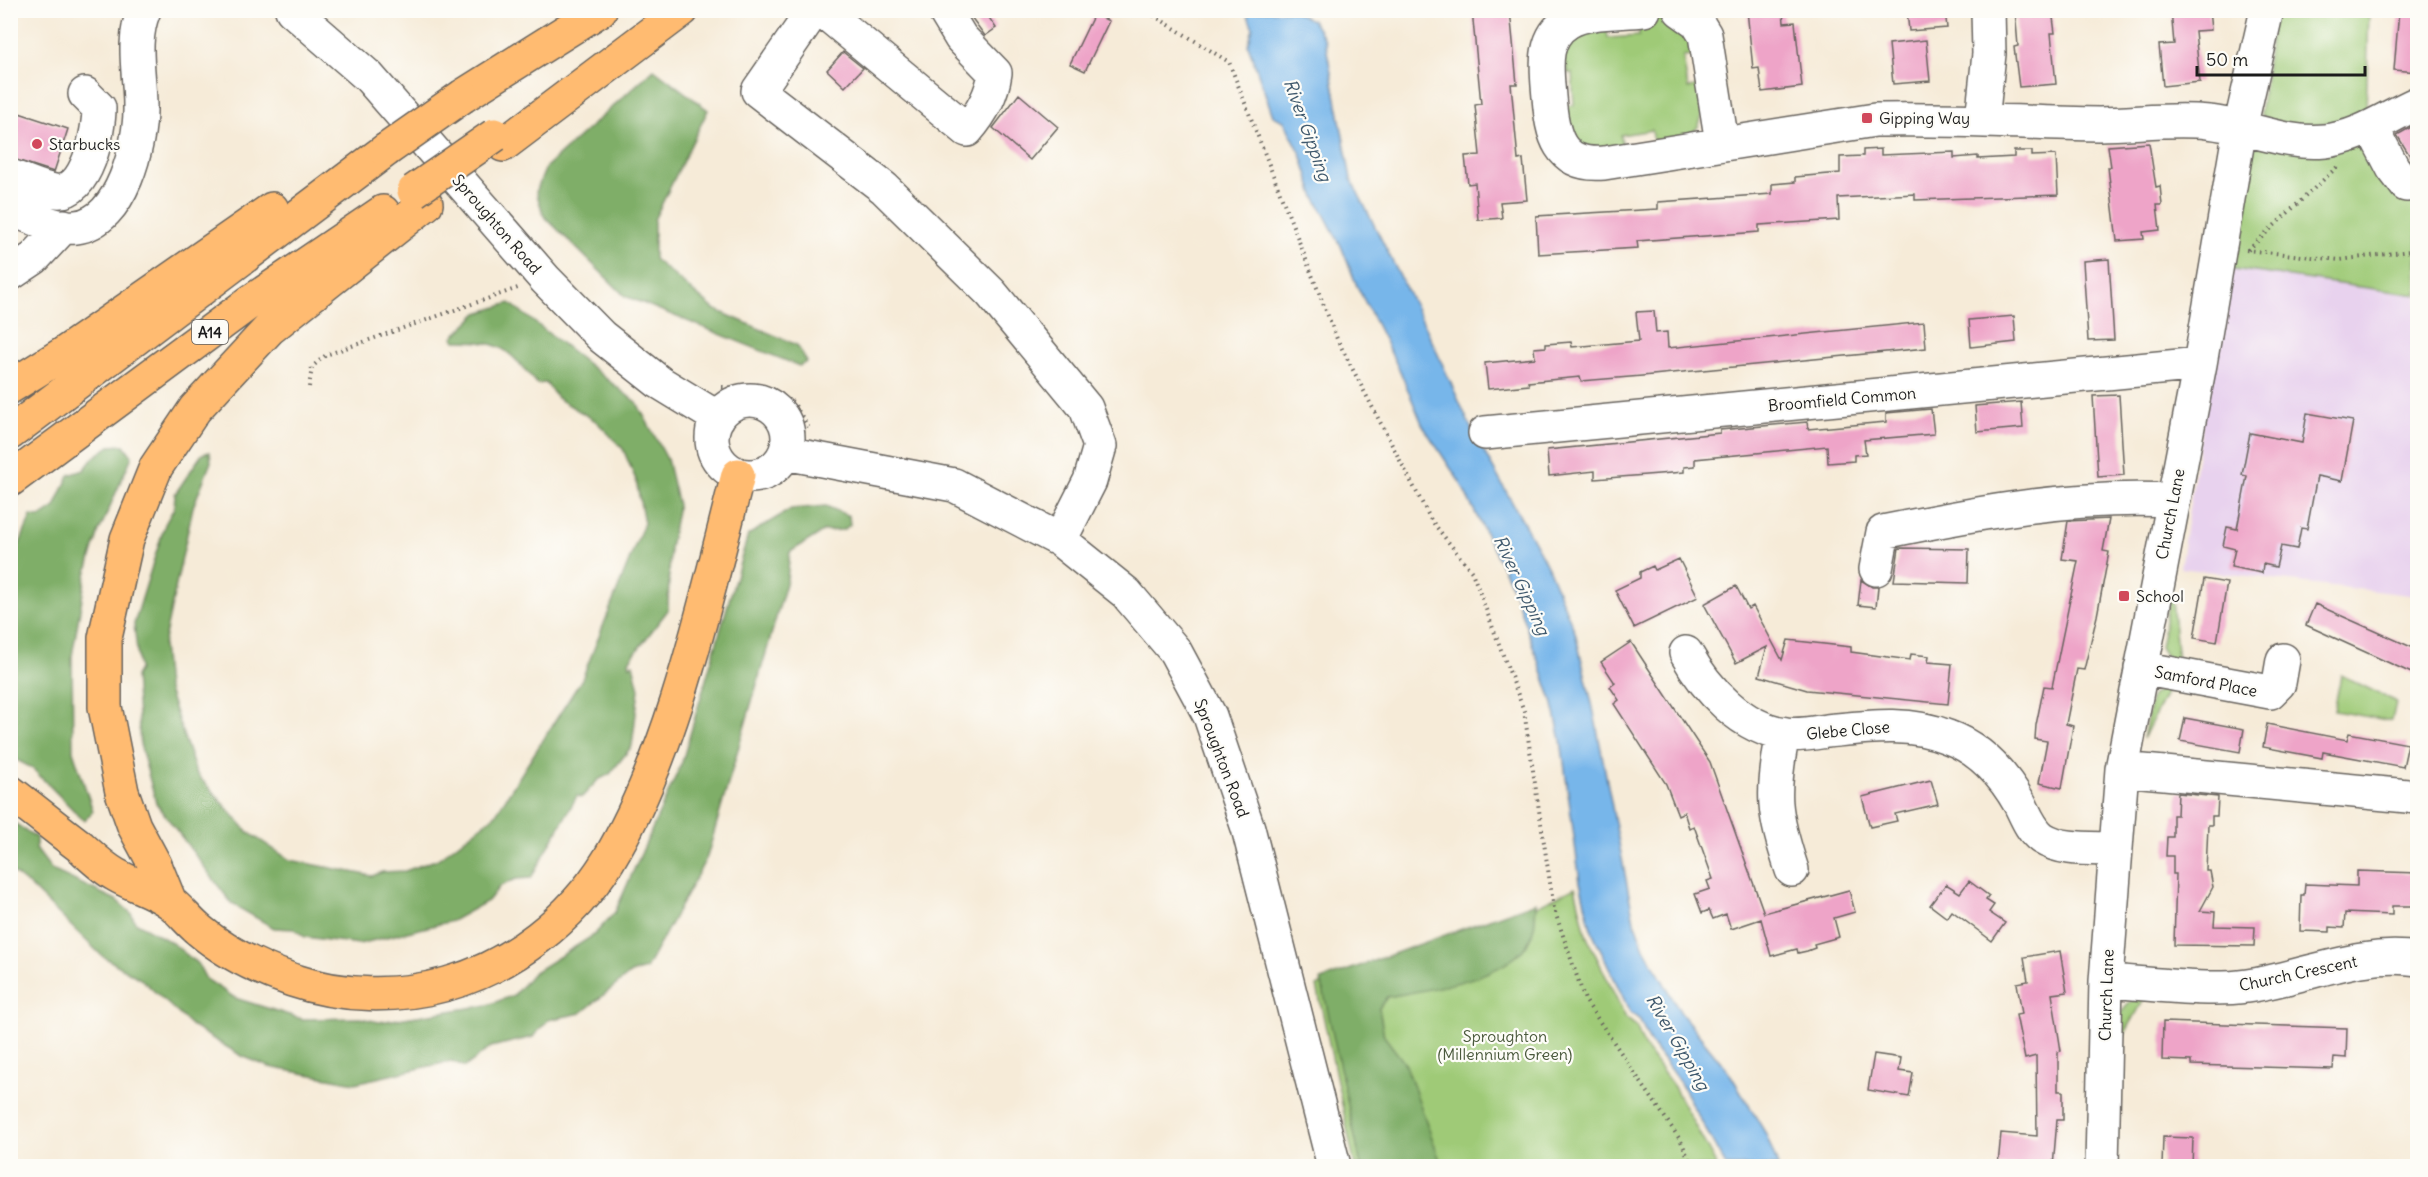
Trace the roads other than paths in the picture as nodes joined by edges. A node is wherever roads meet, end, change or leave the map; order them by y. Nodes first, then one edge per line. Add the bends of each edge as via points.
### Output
1 (144, 10) edge
2 (292, 10) edge
3 (600, 10) edge
4 (674, 10) edge
5 (682, 10) edge
6 (814, 10) edge
7 (822, 10) edge
8 (944, 10) edge
9 (1644, 10) edge
10 (1680, 10) edge
11 (1988, 10) edge
12 (2267, 10) edge
13 (86, 94) dead end
14 (2418, 103) edge
15 (1982, 122) junction
16 (2240, 128) junction
17 (2366, 130) junction
18 (499, 140) junction
19 (1722, 143) junction
20 (386, 150) junction
21 (10, 176) edge
22 (2406, 185) dead end
23 (420, 197) junction
24 (10, 209) edge
25 (64, 226) junction
26 (10, 274) edge
27 (2200, 364) junction
28 (10, 387) edge
29 (718, 403) junction
30 (10, 433) edge
31 (1485, 433) dead end
32 (785, 453) junction
33 (738, 475) junction
34 (10, 480) edge
35 (2173, 500) junction
36 (1060, 540) junction
37 (1876, 569) dead end
38 (1686, 653) dead end
39 (2283, 660) dead end
40 (2141, 668) junction
41 (1783, 734) junction
42 (2122, 769) junction
43 (10, 792) edge
44 (2418, 797) edge
45 (2114, 849) junction
46 (1792, 870) dead end
47 (170, 902) junction
48 (2418, 959) edge
49 (2106, 981) junction
50 (1334, 1167) edge
51 (2102, 1167) edge

1 - 25 street via 137,46 140,127 129,169 112,204 100,216 78,227
2 - 29 street, Sproughton Road via 369,77 545,279 602,337 659,382
3 - 20 highway, A14, bridge via 463,96
4 - 18 highway
5 - 18 highway
6 - 36 street via 758,91 884,188 992,293 1086,408 1100,446 1090,481
7 - 8 street via 967,130 993,88 994,73 962,38
9 - 19 street via 1579,17 1554,35 1546,61 1554,136 1573,158 1593,164
10 - 19 street via 1697,22 1705,35
11 - 15 street via 1989,54
12 - 16 street, Church Lane
13 - 21 street via 99,108 99,120 80,180 72,188 57,191
14 - 17 street
15 - 16 street via 2100,124 2174,120
15 - 19 street via 1875,120
16 - 17 street via 2308,141 2337,139
16 - 27 street, Church Lane via 2234,248
17 - 22 street
18 - 23 highway
20 - 28 highway via 345,158
20 - 30 highway, A14
23 - 34 highway, A14 via 249,303
23 - 47 highway via 269,329 195,409 156,467 127,539 105,638 105,707 122,792
24 - 25 street
25 - 26 street via 34,258
27 - 31 street, Broomfield Common
27 - 35 street, Church Lane
29 - 32 street via 764,403 783,419 788,442
29 - 33 street via 712,433 715,454
32 - 33 street via 779,463 760,475
32 - 36 street, Sproughton Road via 954,485
33 - 47 highway via 694,641 659,752 607,863 545,933 468,978 428,990 383,994 336,991 292,980 242,958 200,931
35 - 37 street via 2100,498 1993,510 1883,532
35 - 40 street, Church Lane
36 - 50 street, Sproughton Road via 1126,593 1175,651 1210,716 1248,828
38 - 41 street, Glebe Close via 1708,687 1729,706 1755,723
39 - 40 street, Samford Place via 2279,683 2270,692
40 - 42 street, Church Lane
41 - 45 street, Glebe Close via 1886,726 1910,727 1949,737 1995,768 2043,838 2067,846
41 - 46 street, Glebe Close via 1774,790 1778,828
42 - 44 street
42 - 45 street, Church Lane
43 - 47 highway via 115,874
45 - 49 street, Church Lane
48 - 49 street, Church Crescent via 2349,961 2245,986
49 - 51 street, Church Lane

